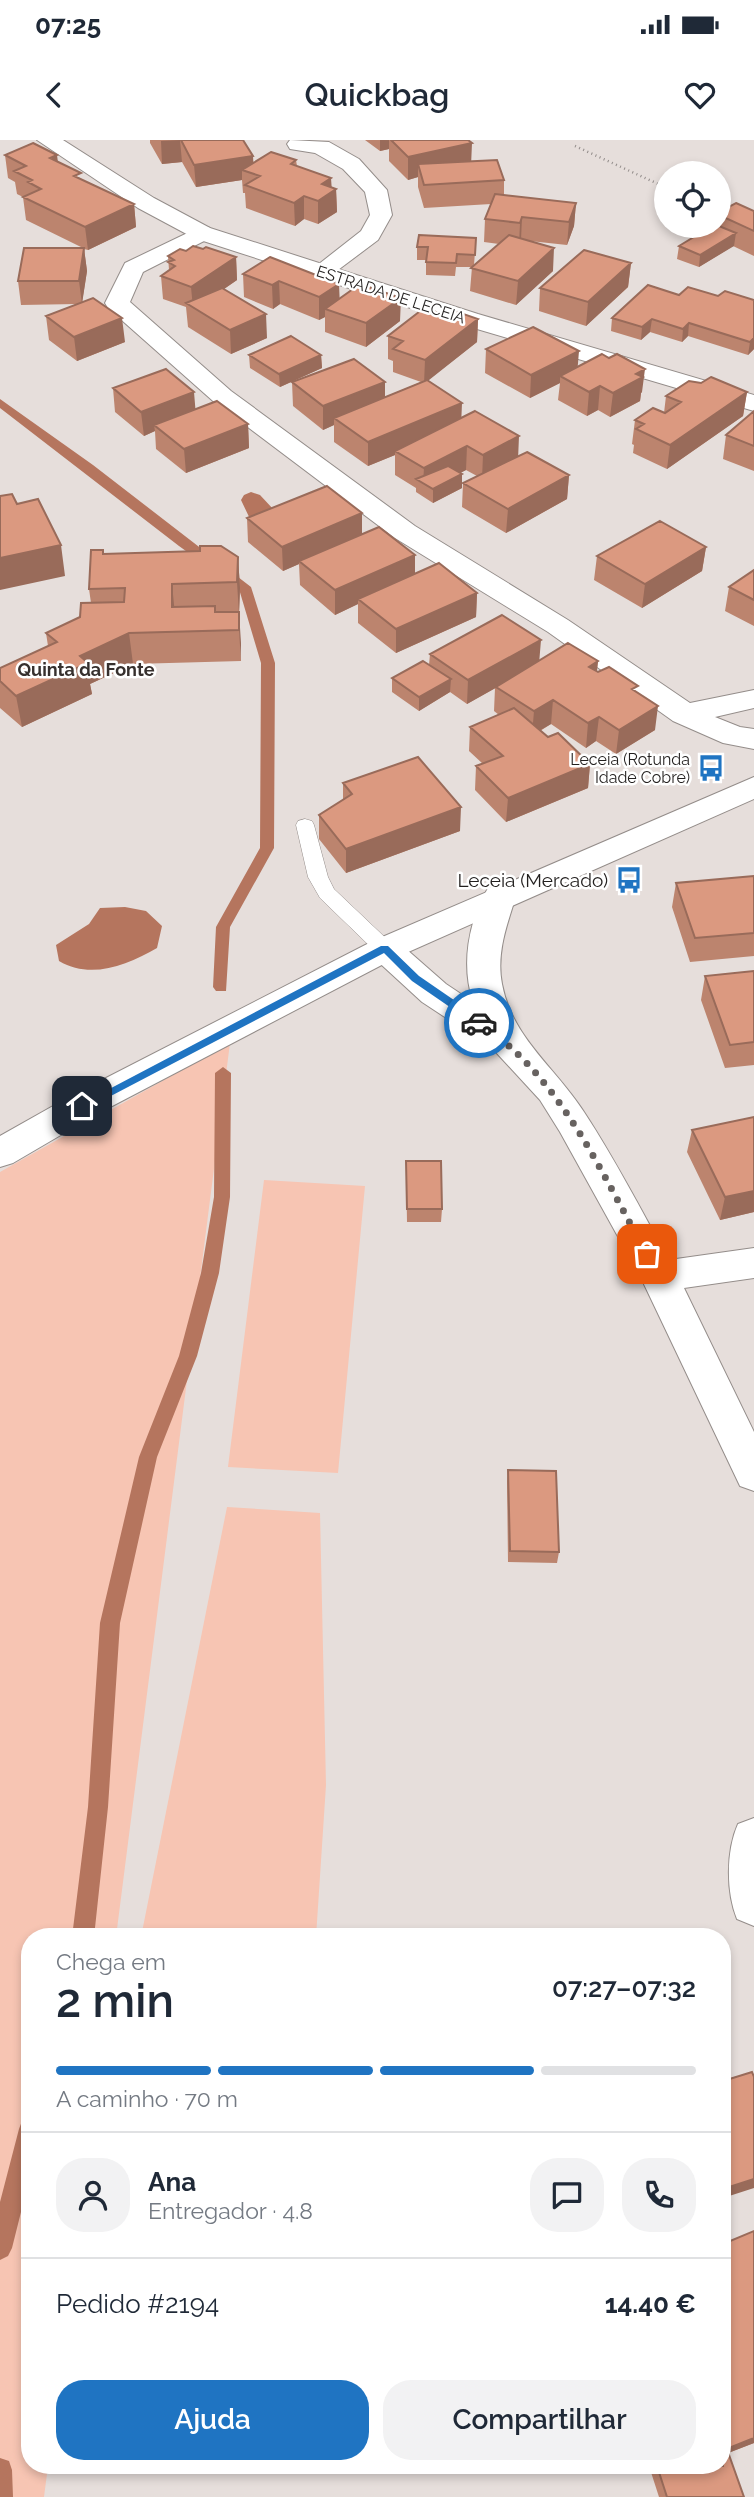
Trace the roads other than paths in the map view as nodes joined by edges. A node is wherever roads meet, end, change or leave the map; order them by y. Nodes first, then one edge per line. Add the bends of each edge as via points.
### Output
1 (48, 140) edge
2 (298, 145) dead end
3 (202, 233) junction
4 (322, 271) junction
5 (754, 402) edge
6 (754, 699) edge
7 (684, 714) junction
8 (754, 739) edge
9 (747, 790) edge
10 (304, 825) dead end
11 (500, 897) junction
12 (385, 948) junction
13 (511, 1047) junction
14 (0, 1153) edge
15 (754, 1263) edge
16 (659, 1276) junction
17 (754, 1474) edge
18 (754, 1840) edge
19 (754, 1903) edge

1 - 3 street, ESTRADA DE LECEIA
2 - 4 street via 321,147 351,164 376,190 381,215 370,235
3 - 4 street, ESTRADA DE LECEIA
3 - 7 street via 133,268 117,303 222,396 405,532 558,626
4 - 5 street, ESTRADA DE LECEIA
6 - 7 street
7 - 8 street via 734,736
9 - 11 street
10 - 12 lane via 318,877 327,892
11 - 12 street
11 - 13 street via 481,957 488,999
12 - 13 street via 425,986
12 - 14 street
13 - 16 street via 552,1091 573,1123
15 - 16 street
16 - 17 street
18 - 19 street

